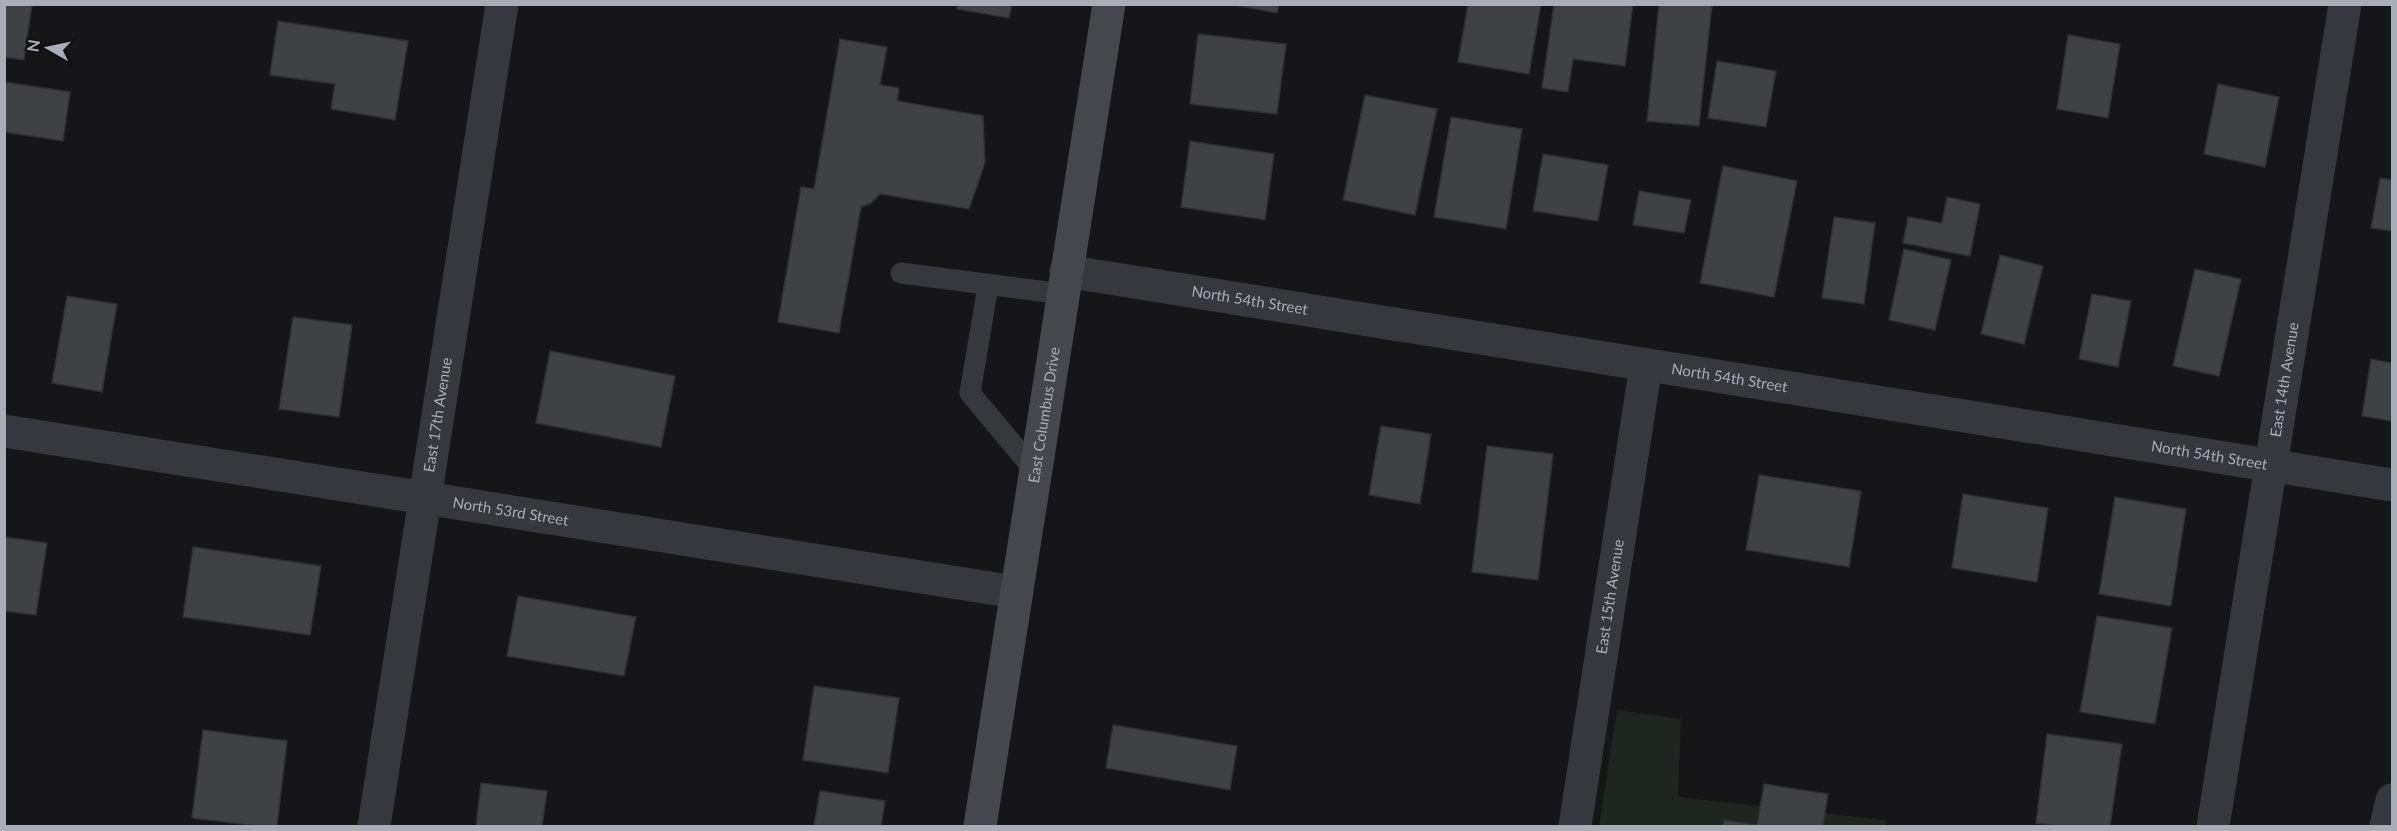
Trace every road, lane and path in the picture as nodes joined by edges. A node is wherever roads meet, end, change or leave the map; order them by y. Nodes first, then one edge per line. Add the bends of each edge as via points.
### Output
1 (502, 4) edge
2 (1108, 4) edge
3 (2345, 4) edge
4 (901, 273) dead end
5 (1064, 283) junction
6 (988, 286) junction
7 (1647, 365) junction
8 (4, 431) edge
9 (2271, 466) junction
10 (1035, 471) junction
11 (2392, 485) edge
12 (426, 498) junction
13 (1015, 592) junction
14 (2392, 800) edge
15 (374, 826) edge
16 (980, 826) edge
17 (1575, 826) edge
18 (2213, 826) edge
19 (2386, 826) edge

1 - 12 street, East 17th Avenue
2 - 5 main road, East Columbus Drive
3 - 9 street, East 14th Avenue
4 - 6 lane
5 - 6 lane
5 - 7 street, North 54th Street
5 - 10 main road, East Columbus Drive
6 - 10 lane via 970,393
7 - 9 street, North 54th Street
7 - 17 street, East 15th Avenue
8 - 12 street, North 53rd Street
9 - 11 street, North 54th Street
9 - 18 street, East 14th Avenue
10 - 13 main road, East Columbus Drive
12 - 13 street, North 53rd Street
12 - 15 street, East 17th Avenue
13 - 16 main road, East Columbus Drive
14 - 19 street

